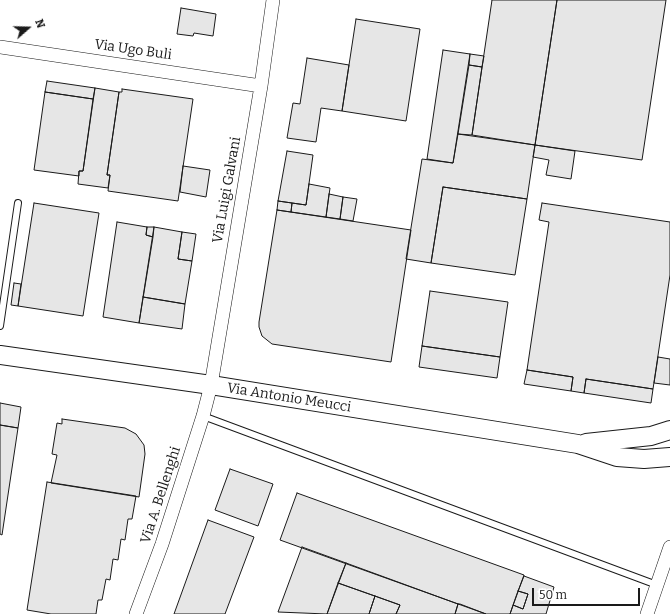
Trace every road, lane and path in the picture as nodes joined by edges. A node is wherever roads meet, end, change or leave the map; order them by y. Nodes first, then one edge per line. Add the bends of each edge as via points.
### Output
1 (273, 0) edge
2 (0, 47) edge
3 (261, 86) junction
4 (18, 203) dead end
5 (0, 326) edge
6 (0, 355) edge
7 (211, 386) junction
8 (203, 416) junction
9 (670, 430) edge
10 (670, 439) edge
11 (578, 444) junction
12 (670, 452) edge
13 (670, 457) edge
14 (670, 547) edge
15 (657, 585) junction
16 (136, 614) edge
17 (647, 614) edge

1 - 3 street, Via Luigi Galvani
2 - 3 street, Via Ugo Buli
3 - 7 street, Via Luigi Galvani
4 - 5 lane
6 - 7 street, Via Antonio Meucci
7 - 8 street, Via A. Bellenghi
7 - 11 street, Via Antonio Meucci
8 - 15 lane
8 - 16 street, Via A. Bellenghi via 162,544
9 - 11 street, Via Antonio Meucci via 620,441
10 - 12 street
11 - 13 street, Via Antonio Meucci via 617,456 644,459
14 - 15 street
15 - 17 street

